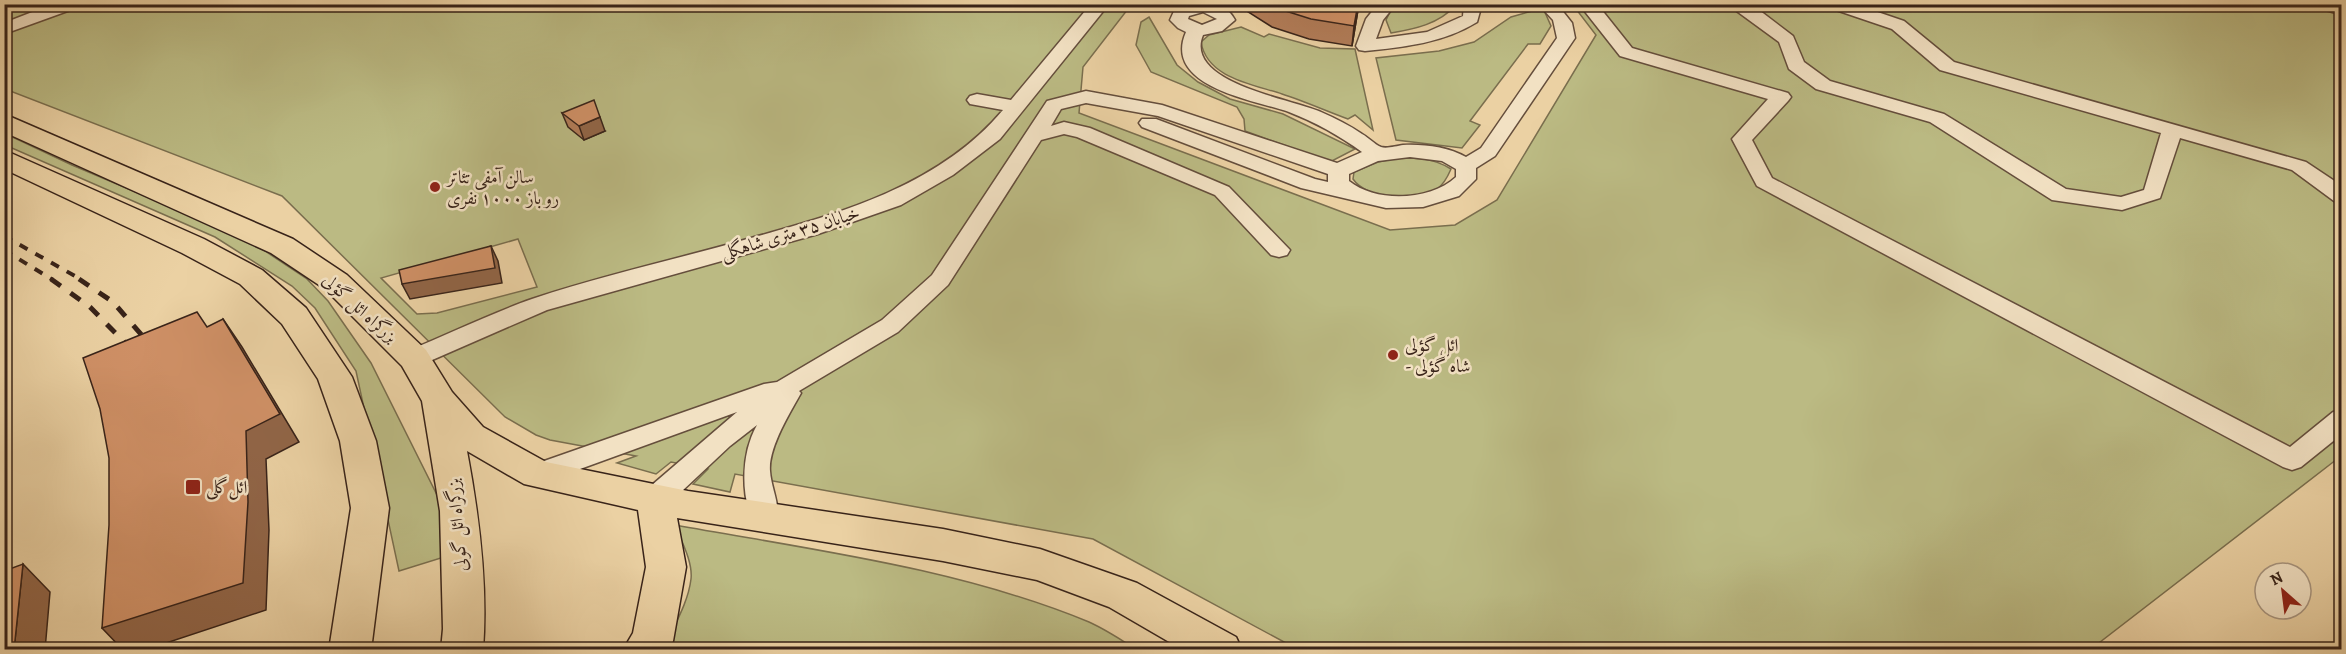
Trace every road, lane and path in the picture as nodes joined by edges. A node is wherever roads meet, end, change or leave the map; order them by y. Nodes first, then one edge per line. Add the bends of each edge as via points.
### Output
1 (70, 4) edge
2 (1101, 4) edge
3 (1388, 4) edge
4 (1473, 4) edge
5 (1546, 4) edge
6 (1587, 4) edge
7 (1735, 4) edge
8 (1836, 4) edge
9 (2325, 4) edge
10 (2342, 10) edge
11 (4, 29) edge
12 (1196, 30) dead end
13 (977, 100) dead end
14 (1117, 102) junction
15 (1016, 107) junction
16 (4, 122) edge
17 (2172, 130) junction
18 (1034, 136) junction
19 (1376, 153) junction
20 (4, 158) edge
21 (1466, 166) junction
22 (1339, 171) junction
23 (1353, 195) junction
24 (2342, 196) edge
25 (1279, 250) dead end
26 (414, 358) junction
27 (794, 382) junction
28 (440, 401) junction
29 (2342, 419) edge
30 (537, 474) junction
31 (655, 499) junction
32 (765, 518) junction
33 (350, 650) edge
34 (462, 650) edge
35 (644, 650) edge
36 (1221, 650) edge

1 - 11 street
2 - 15 street, خیابان ۳۵ متری شاهگلی
3 - 4 street via 1375,19 1365,46 1426,39 1455,30 1471,18
5 - 21 street via 1560,16 1566,38 1488,152
6 - 29 street via 1626,52 1781,97 1742,139 1764,182 2292,460
7 - 17 street via 1787,40 1796,65 1823,85 1937,118 2060,195 2122,204 2153,194
8 - 17 street via 1898,25 1947,66
9 - 10 street
12 - 19 street via 1190,44 1196,64 1216,81 1330,124
13 - 15 street
14 - 18 street via 1086,97 1054,105
14 - 22 street via 1162,111
14 - 23 street via 1146,121 1308,184
15 - 26 street, خیابان ۳۵ متری شاهگلی via 993,135 946,171 893,200 810,229 539,305
16 - 26 highway, بزرگراه ائل گؤلی via 282,246 336,282
17 - 24 street via 2299,166
18 - 25 street via 1064,129 1083,132 1222,191
18 - 27 street via 940,280 890,326
19 - 21 street via 1447,155
19 - 22 street
20 - 33 highway via 194,246 251,278 294,316 334,377 358,441 370,508
21 - 23 street via 1466,179 1452,192 1423,201 1386,202
22 - 23 street via 1338,183
26 - 28 highway, بزرگراه ائل گؤلی
27 - 30 street
27 - 31 street via 721,439
27 - 32 street via 767,430 756,469
28 - 30 highway, بزرگراه ائل گؤلی via 470,436
28 - 34 highway, بزرگراه ائل گولی via 459,511
30 - 31 highway, بزرگراه ائل گؤلی
31 - 32 highway, بزرگراه ائل گؤلی
31 - 35 highway via 666,567 652,641
32 - 36 highway, بزرگراه ائل گؤلی via 943,545 1040,565 1123,595

